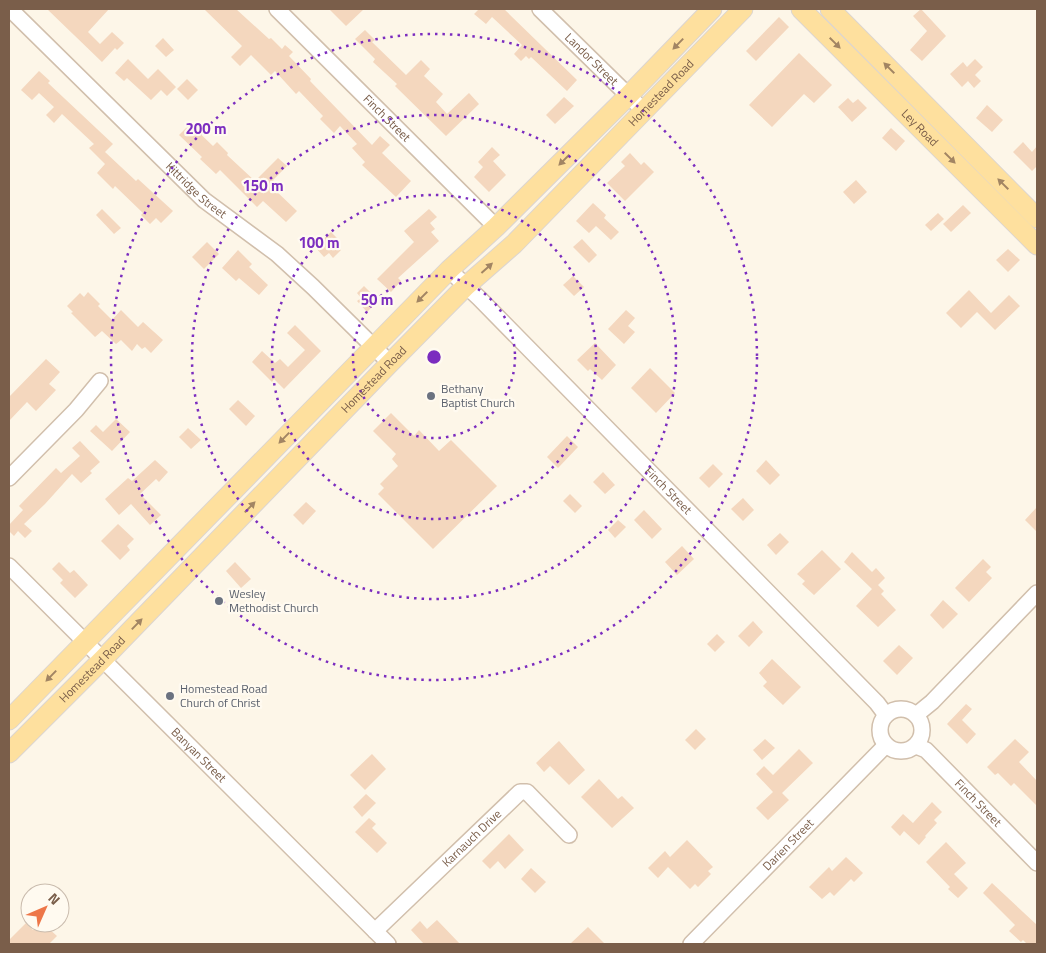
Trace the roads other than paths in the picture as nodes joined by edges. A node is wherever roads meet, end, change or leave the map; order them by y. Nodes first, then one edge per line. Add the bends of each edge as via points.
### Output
1 (10, 9) edge
2 (277, 9) edge
3 (540, 9) edge
4 (712, 9) edge
5 (743, 9) edge
6 (801, 9) edge
7 (830, 9) edge
8 (628, 96) junction
9 (643, 110) junction
10 (944, 124) junction
11 (929, 137) junction
12 (1034, 215) edge
13 (1017, 225) junction
14 (496, 227) junction
15 (1037, 245) edge
16 (449, 270) junction
17 (466, 286) junction
18 (373, 347) junction
19 (390, 363) junction
20 (100, 381) dead end
21 (303, 418) junction
22 (320, 435) junction
23 (9, 478) edge
24 (207, 517) junction
25 (224, 534) junction
26 (9, 566) edge
27 (1037, 593) edge
28 (85, 641) junction
29 (103, 659) junction
30 (886, 715) junction
31 (916, 715) junction
32 (9, 720) edge
33 (886, 745) junction
34 (916, 746) junction
35 (9, 753) edge
36 (569, 835) dead end
37 (1037, 863) edge
38 (375, 932) junction
39 (388, 944) edge
40 (691, 944) edge

1 - 18 street, Kittridge Street via 204,200 277,254
2 - 14 street, Finch Street
3 - 8 street, Landor Street
4 -> 8 main road, Homestead Road
5 - 9 main road, Homestead Road
6 -> 11 main road, Ley Road
10 -> 7 main road, Ley Road
8 - 9 street, Landor Street
8 -> 14 main road, Homestead Road
17 -> 9 main road, Homestead Road via 514,244
10 - 11 main road
12 -> 10 main road, Ley Road
11 -> 13 main road, Ley Road
12 - 13 main road
13 - 15 main road, Ley Road
14 - 16 main road, Homestead Road
16 - 17 street, Finch Street
16 -> 18 main road, Homestead Road
17 - 19 main road, Homestead Road
17 - 30 street, Finch Street
18 - 19 street, Kittridge Street
18 - 21 main road, Homestead Road
19 - 22 main road, Homestead Road
20 - 23 street
21 - 22 main road
21 -> 24 main road, Homestead Road
25 -> 22 main road, Homestead Road
24 - 25 main road
24 - 28 main road, Homestead Road
29 -> 25 main road, Homestead Road
26 - 28 street, Banyan Street
27 - 31 street
28 - 29 street, Banyan Street
28 -> 32 main road, Homestead Road
29 - 35 main road, Homestead Road
29 - 38 street, Banyan Street
30 - 31 street via 904,709
30 - 33 street via 880,727
31 - 34 street via 922,734
33 - 34 street via 904,752
33 - 40 street, Darien Street
34 - 37 street, Finch Street via 926,750
36 - 38 street, Karnauch Drive via 527,792 520,792
38 - 39 street, Banyan Street

